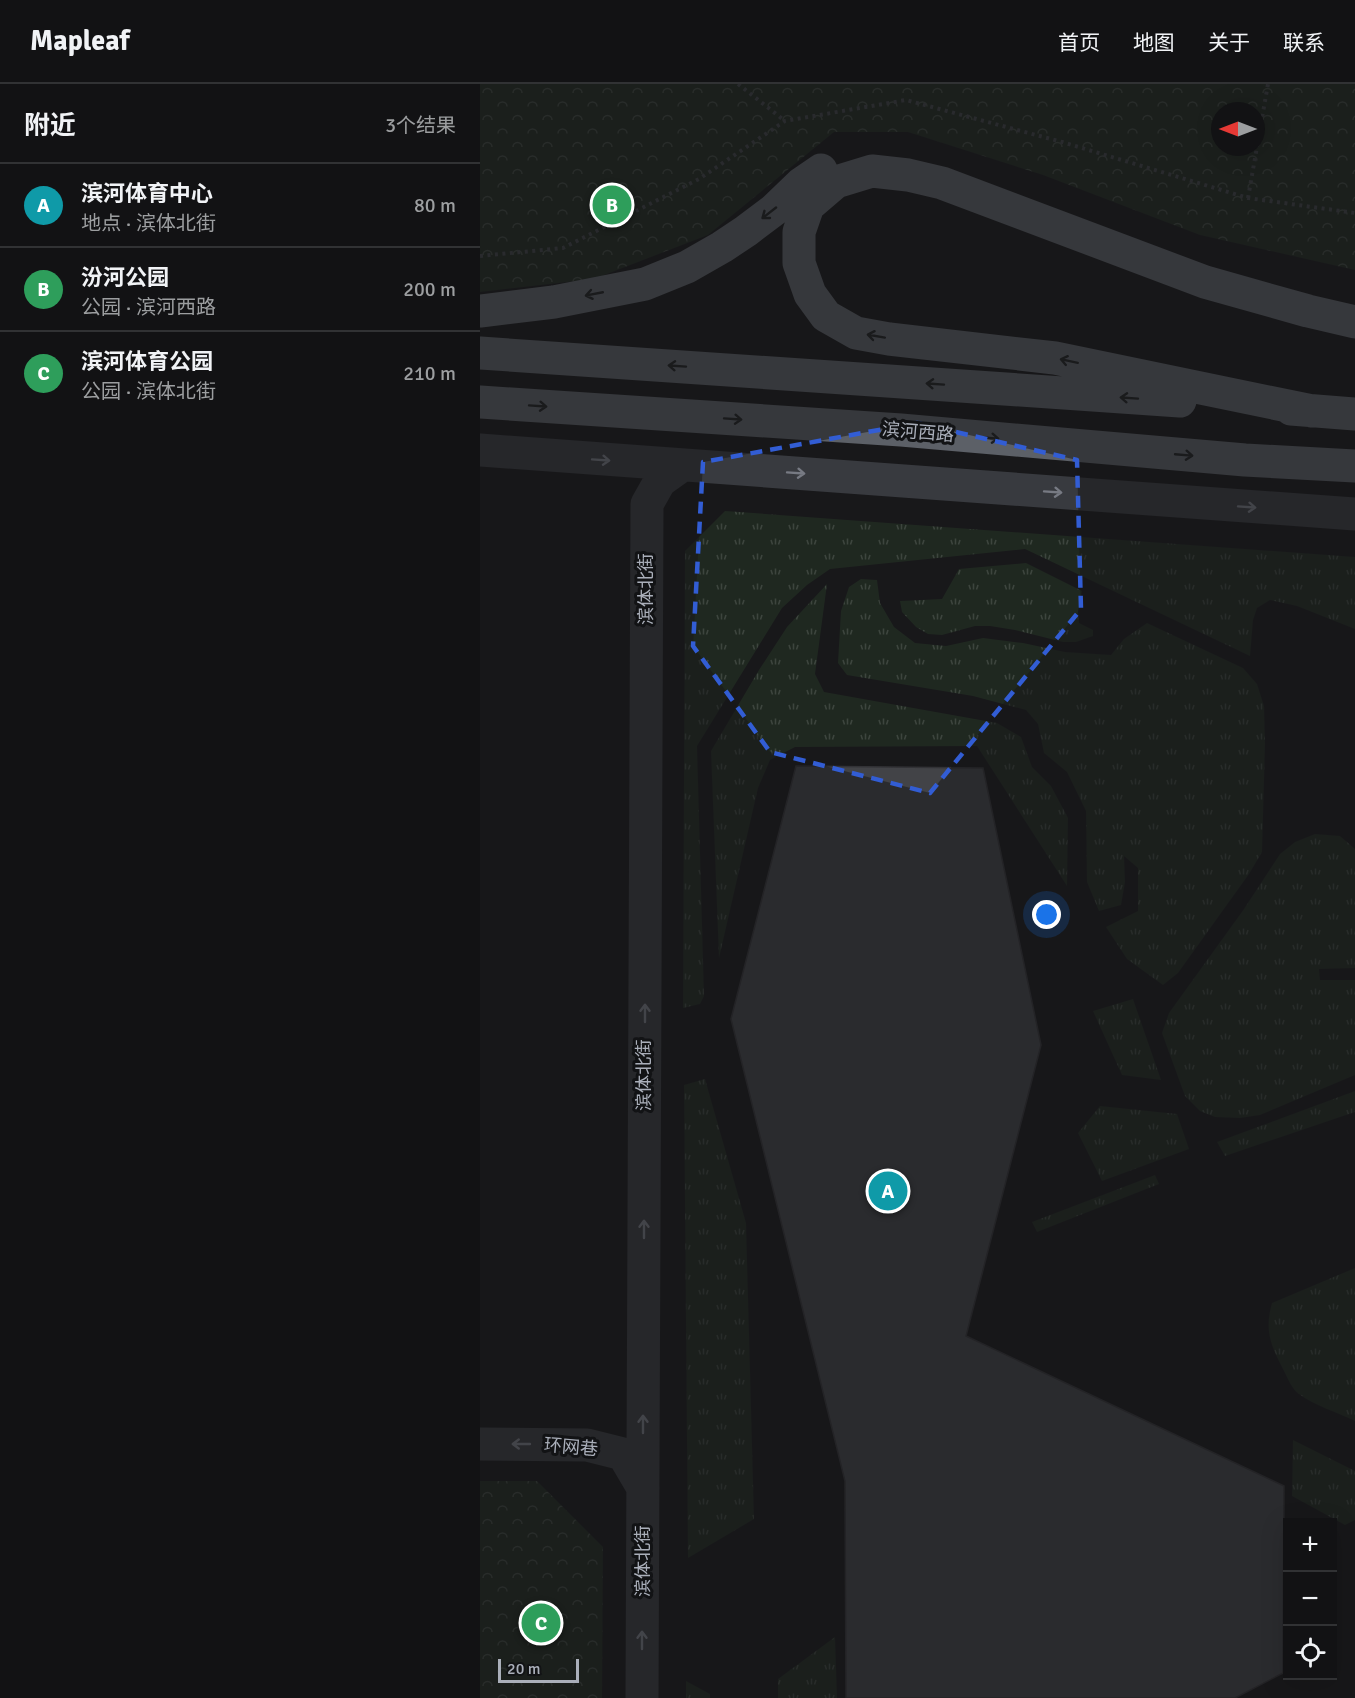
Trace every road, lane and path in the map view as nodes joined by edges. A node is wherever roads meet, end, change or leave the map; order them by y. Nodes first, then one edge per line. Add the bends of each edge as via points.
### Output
1 (738, 84) edge
2 (1268, 84) edge
3 (785, 121) dead end
4 (1248, 198) dead end
5 (1355, 303) edge
6 (480, 311) edge
7 (1355, 322) edge
8 (480, 353) edge
9 (480, 402) edge
10 (1312, 411) junction
11 (1355, 414) edge
12 (480, 450) edge
13 (1245, 460) junction
14 (681, 466) junction
15 (1355, 466) edge
16 (1355, 488) edge
17 (1355, 514) edge
18 (480, 1444) edge
19 (643, 1488) junction
20 (642, 1698) edge

1 - 3 path
2 - 4 path
5 -> 6 highway via 1210,265 948,165 870,153 836,159 746,231 687,267 645,284 554,302
10 -> 7 highway via 1055,358 856,333 826,316 810,294 799,262 799,232 808,206 836,182 872,171 909,175 942,183 1205,282
10 -> 8 highway
9 -> 13 highway, 滨河西路 via 901,430
10 - 11 highway
12 -> 14 street
13 - 15 highway, 滨河西路
13 - 16 highway
14 -> 17 street
19 -> 14 street, 滨体北街 via 647,504 660,481
19 -> 18 street, 环网巷 via 623,1454 586,1445
20 -> 19 street, 滨体北街

